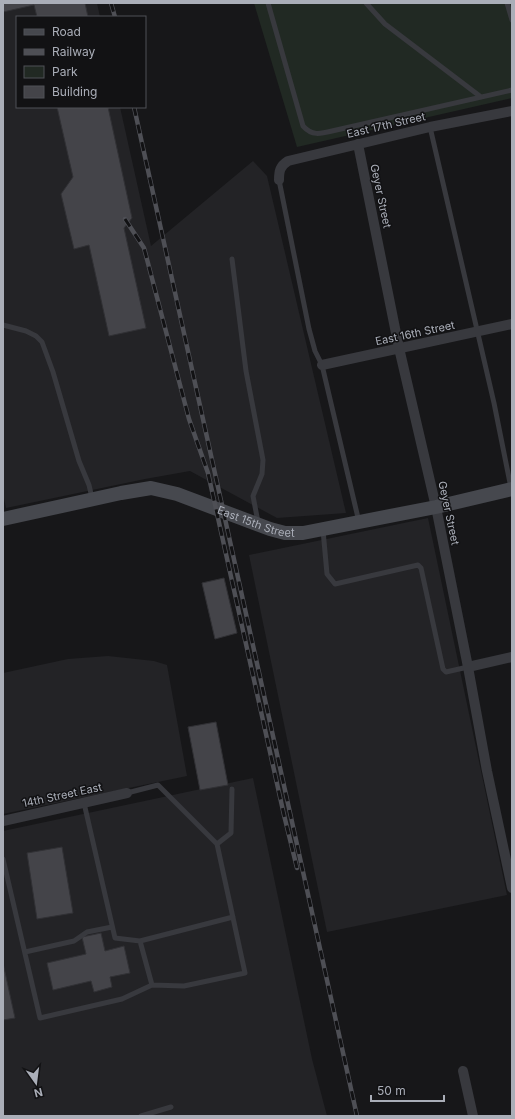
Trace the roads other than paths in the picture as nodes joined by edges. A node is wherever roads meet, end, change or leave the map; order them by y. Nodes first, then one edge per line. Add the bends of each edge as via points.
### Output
1 (268, 3) edge
2 (366, 3) edge
3 (507, 3) edge
4 (512, 20) edge
5 (512, 90) edge
6 (481, 97) junction
7 (512, 112) edge
8 (430, 127) junction
9 (358, 144) junction
10 (279, 180) joint
11 (232, 259) dead end
12 (512, 324) edge
13 (3, 325) edge
14 (477, 332) junction
15 (399, 348) junction
16 (322, 365) junction
17 (512, 490) edge
18 (93, 500) junction
19 (436, 506) junction
20 (3, 519) edge
21 (359, 523) junction
22 (258, 525) junction
23 (323, 530) junction
24 (512, 657) edge
25 (468, 667) junction
26 (232, 789) dead end
27 (127, 793) joint
28 (84, 803) junction
29 (3, 821) edge
30 (217, 844) junction
31 (3, 859) edge
32 (512, 888) edge
33 (233, 917) junction
34 (112, 926) junction
35 (140, 940) junction
36 (25, 952) junction
37 (152, 985) junction
38 (463, 1071) dead end
39 (171, 1107) dead end
40 (141, 1116) edge
41 (473, 1116) edge

1 - 6 lane via 303,126 313,134
2 - 6 lane via 385,24
3 - 4 lane
5 - 6 lane
7 - 8 street, East 17th Street
8 - 9 street, East 17th Street
8 - 14 lane
9 - 10 street, East 17th Street via 288,161 280,168
9 - 15 street, Geyer Street
10 - 16 lane via 315,351
11 - 22 lane via 246,371 263,460 262,474 253,496
12 - 14 street, East 16th Street
13 - 18 lane via 26,331 42,342
14 - 15 street, East 16th Street
14 - 17 lane
15 - 16 street, East 16th Street
15 - 19 street, Geyer Street
16 - 21 lane
17 - 19 street, East 15th Street
18 - 20 street, East 15th Street
18 - 22 street, East 15th Street via 151,488 177,494
19 - 21 street, East 15th Street
19 - 25 street, Geyer Street
21 - 23 street, East 15th Street
22 - 23 street, East 15th Street via 303,534
23 - 25 lane via 327,574 335,584 418,565 421,568 443,669 446,672
24 - 25 street
25 - 32 street, Geyer Street via 486,771
26 - 30 lane via 231,833
27 - 28 street, 14th Street East
27 - 30 lane via 158,785
28 - 29 street, 14th Street East
28 - 34 lane
30 - 33 lane
31 - 36 lane
33 - 35 lane
33 - 37 lane via 245,973 184,986
34 - 35 lane via 114,938
34 - 36 lane via 87,932 74,941
35 - 37 lane
36 - 37 lane via 40,1018 122,999
38 - 41 street
39 - 40 lane

